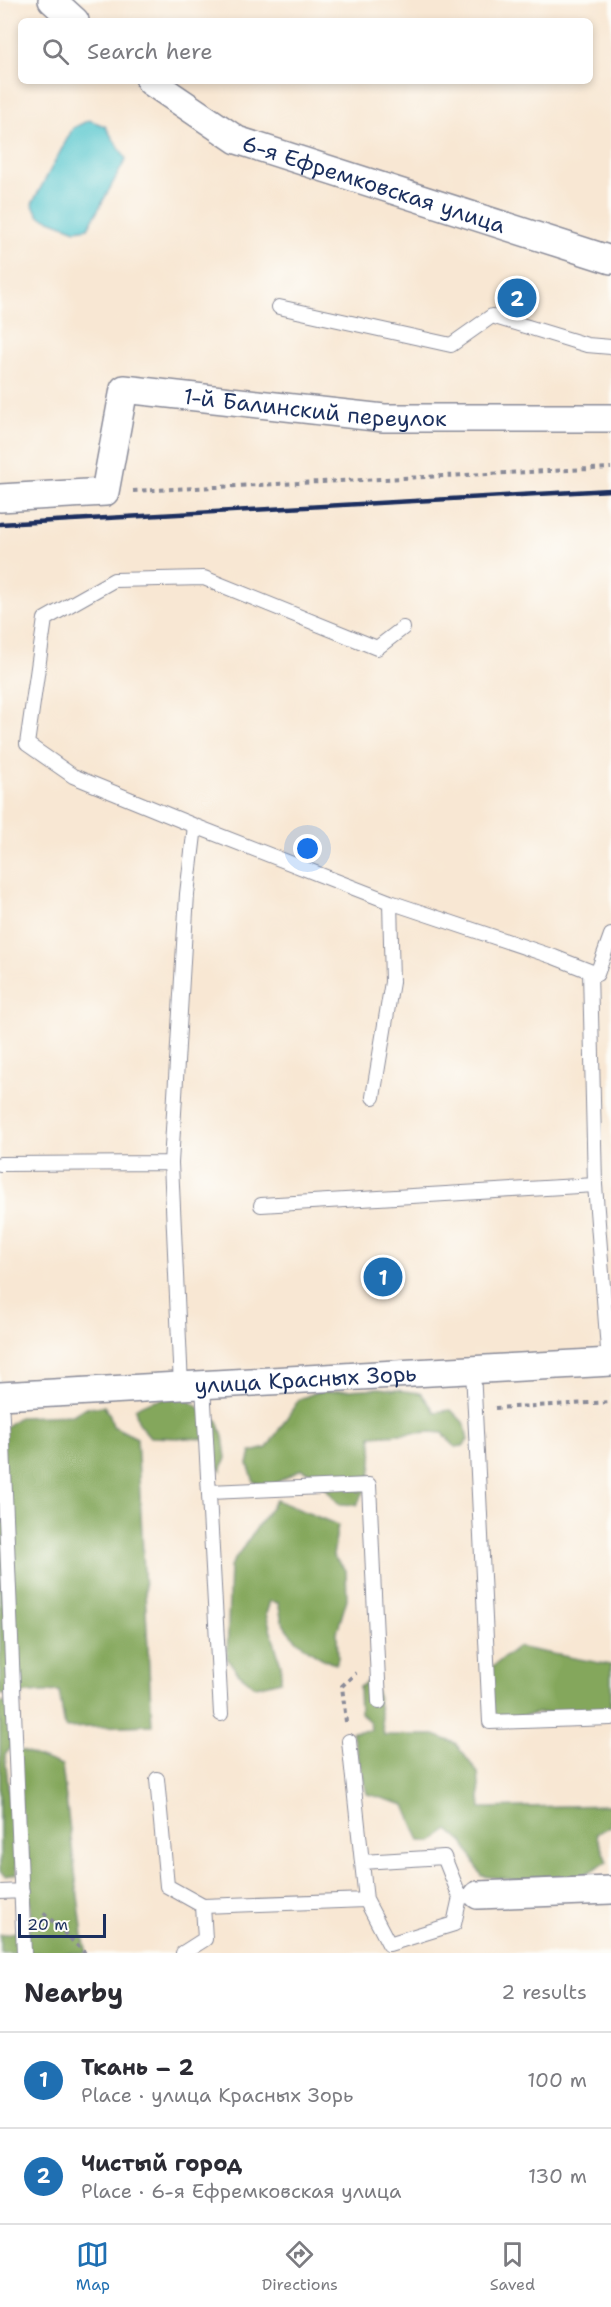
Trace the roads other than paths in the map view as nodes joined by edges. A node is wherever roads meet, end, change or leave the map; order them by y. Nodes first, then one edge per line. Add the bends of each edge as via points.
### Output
1 (52, 0) edge
2 (72, 18) edge
3 (154, 84) edge
4 (611, 260) edge
5 (279, 307) dead end
6 (611, 346) edge
7 (611, 418) edge
8 (0, 498) edge
9 (403, 628) dead end
10 (195, 826) junction
11 (390, 902) junction
12 (611, 934) edge
13 (590, 971) junction
14 (373, 1097) dead end
15 (171, 1163) junction
16 (0, 1164) edge
17 (595, 1185) junction
18 (261, 1205) dead end
19 (610, 1362) edge
20 (473, 1370) junction
21 (192, 1386) junction
22 (0, 1396) edge
23 (209, 1492) junction
24 (379, 1702) dead end
25 (221, 1714) dead end
26 (611, 1718) edge
27 (349, 1741) road end
28 (157, 1779) dead end
29 (362, 1862) junction
30 (611, 1890) edge
31 (22, 1891) junction
32 (0, 1892) edge
33 (469, 1896) junction
34 (366, 1900) junction
35 (203, 1906) junction
36 (24, 1953) edge
37 (183, 1953) edge

1 - 2 street
3 - 4 street, 6-я Ефремковская улица via 237,140
5 - 6 lane via 451,345 492,316 587,345
7 - 8 street, 1-й Балинский переулок via 384,418 124,389 105,492
9 - 10 lane via 377,648 204,578 114,580 45,619 27,744 73,776
10 - 11 lane
10 - 15 lane via 187,894
11 - 13 lane
11 - 14 lane via 392,982
12 - 13 lane via 597,974
13 - 17 lane
15 - 16 lane
15 - 21 lane
17 - 18 lane
17 - 19 lane
19 - 20 street, улица Красных Зорь
20 - 21 street, улица Красных Зорь
20 - 26 lane via 490,1722
21 - 22 street, улица Красных Зорь
21 - 23 lane
22 - 31 lane
23 - 24 lane via 369,1485
23 - 25 lane
27 - 29 lane
28 - 35 lane via 167,1886
29 - 33 lane via 444,1857
29 - 34 lane
30 - 33 street
31 - 32 lane
31 - 36 lane
33 - 34 lane via 454,1924 389,1944
34 - 35 lane
35 - 37 lane via 205,1939

